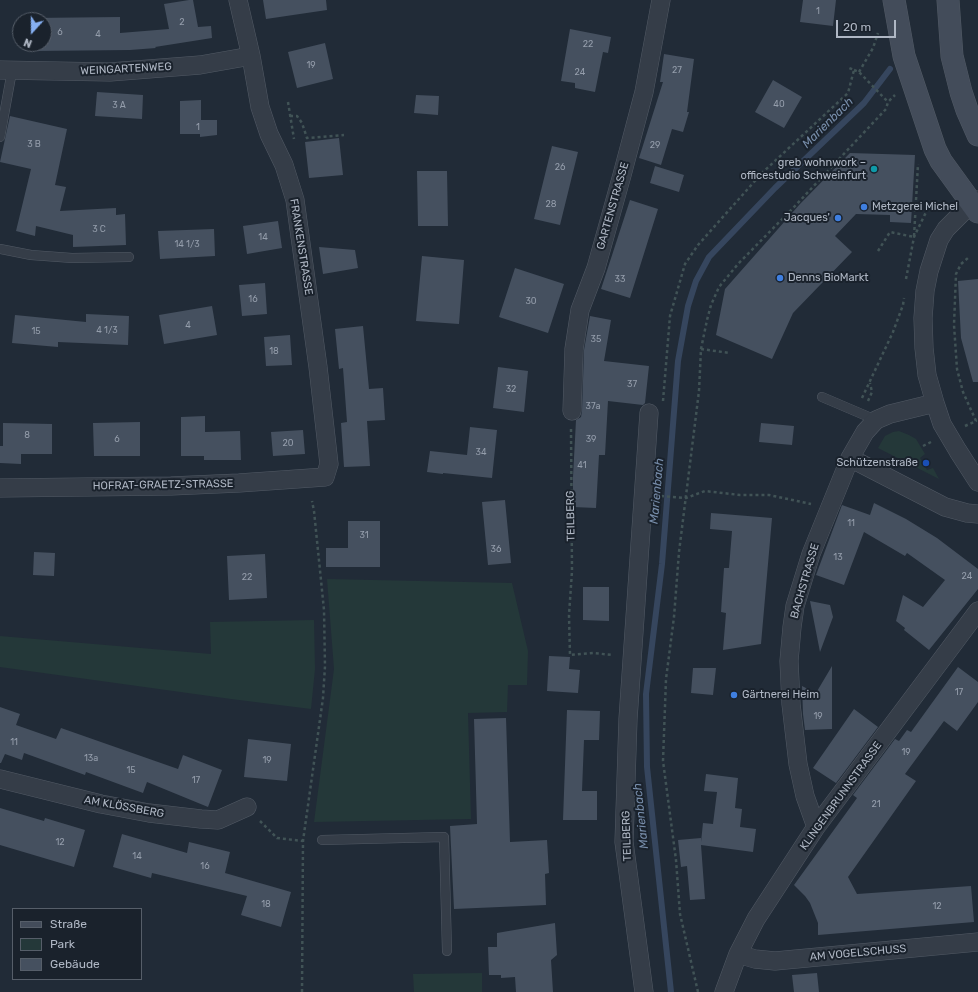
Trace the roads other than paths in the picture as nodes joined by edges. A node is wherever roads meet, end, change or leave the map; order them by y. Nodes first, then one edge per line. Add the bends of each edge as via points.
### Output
1 (238, 0) edge
2 (661, 0) edge
3 (894, 0) edge
4 (948, 0) edge
5 (251, 56) junction
6 (6, 71) edge
7 (978, 135) edge
8 (0, 137) edge
9 (976, 205) edge
10 (0, 249) edge
11 (129, 257) dead end
12 (822, 396) dead end
13 (935, 403) junction
14 (572, 411) road end
15 (649, 413) road end
16 (870, 417) junction
17 (850, 458) junction
18 (325, 477) joint
19 (978, 482) edge
20 (0, 488) edge
21 (978, 514) edge
22 (978, 611) edge
23 (0, 779) edge
24 (247, 807) road end
25 (816, 827) junction
26 (322, 840) dead end
27 (978, 942) edge
28 (447, 951) dead end
29 (738, 954) junction
30 (644, 992) edge
31 (724, 992) edge

1 - 5 street, FRANKENSTRASSE
2 - 14 street, GARTENSTRASSE via 644,92 596,268 580,310 574,350
3 - 9 main road via 904,56 935,149 941,161
4 - 7 main road via 952,56 963,98
5 - 6 street, WEINGARTENWEG via 200,65 110,72
5 - 18 street, FRANKENSTRASSE via 260,107 296,200 329,464
6 - 8 lane
9 - 13 street via 946,229 939,240 929,271 923,318 924,348 927,375
10 - 11 lane via 31,255 72,258
12 - 16 lane
13 - 16 street, BACHSTRASSE
13 - 19 street via 942,424
15 - 30 street, TEILBERG via 628,719 624,842
16 - 17 street, BACHSTRASSE via 865,432
17 - 21 street via 945,507
17 - 25 street, BACHSTRASSE via 811,554 795,606 792,627 791,704 798,764 805,796
18 - 20 street, HOFRAT-GRAETZ-STRASSE via 232,484
22 - 25 street, KLINGENBRUNNSTRASSE
23 - 24 street, AM KLÖSSBERG via 101,804 201,819 218,820
25 - 29 street, KLINGENBRUNNSTRASSE via 756,919
26 - 28 lane via 444,837
27 - 29 street, AM VOGELSCHUSS via 775,961
29 - 31 street, KLINGENBRUNNSTRASSE

